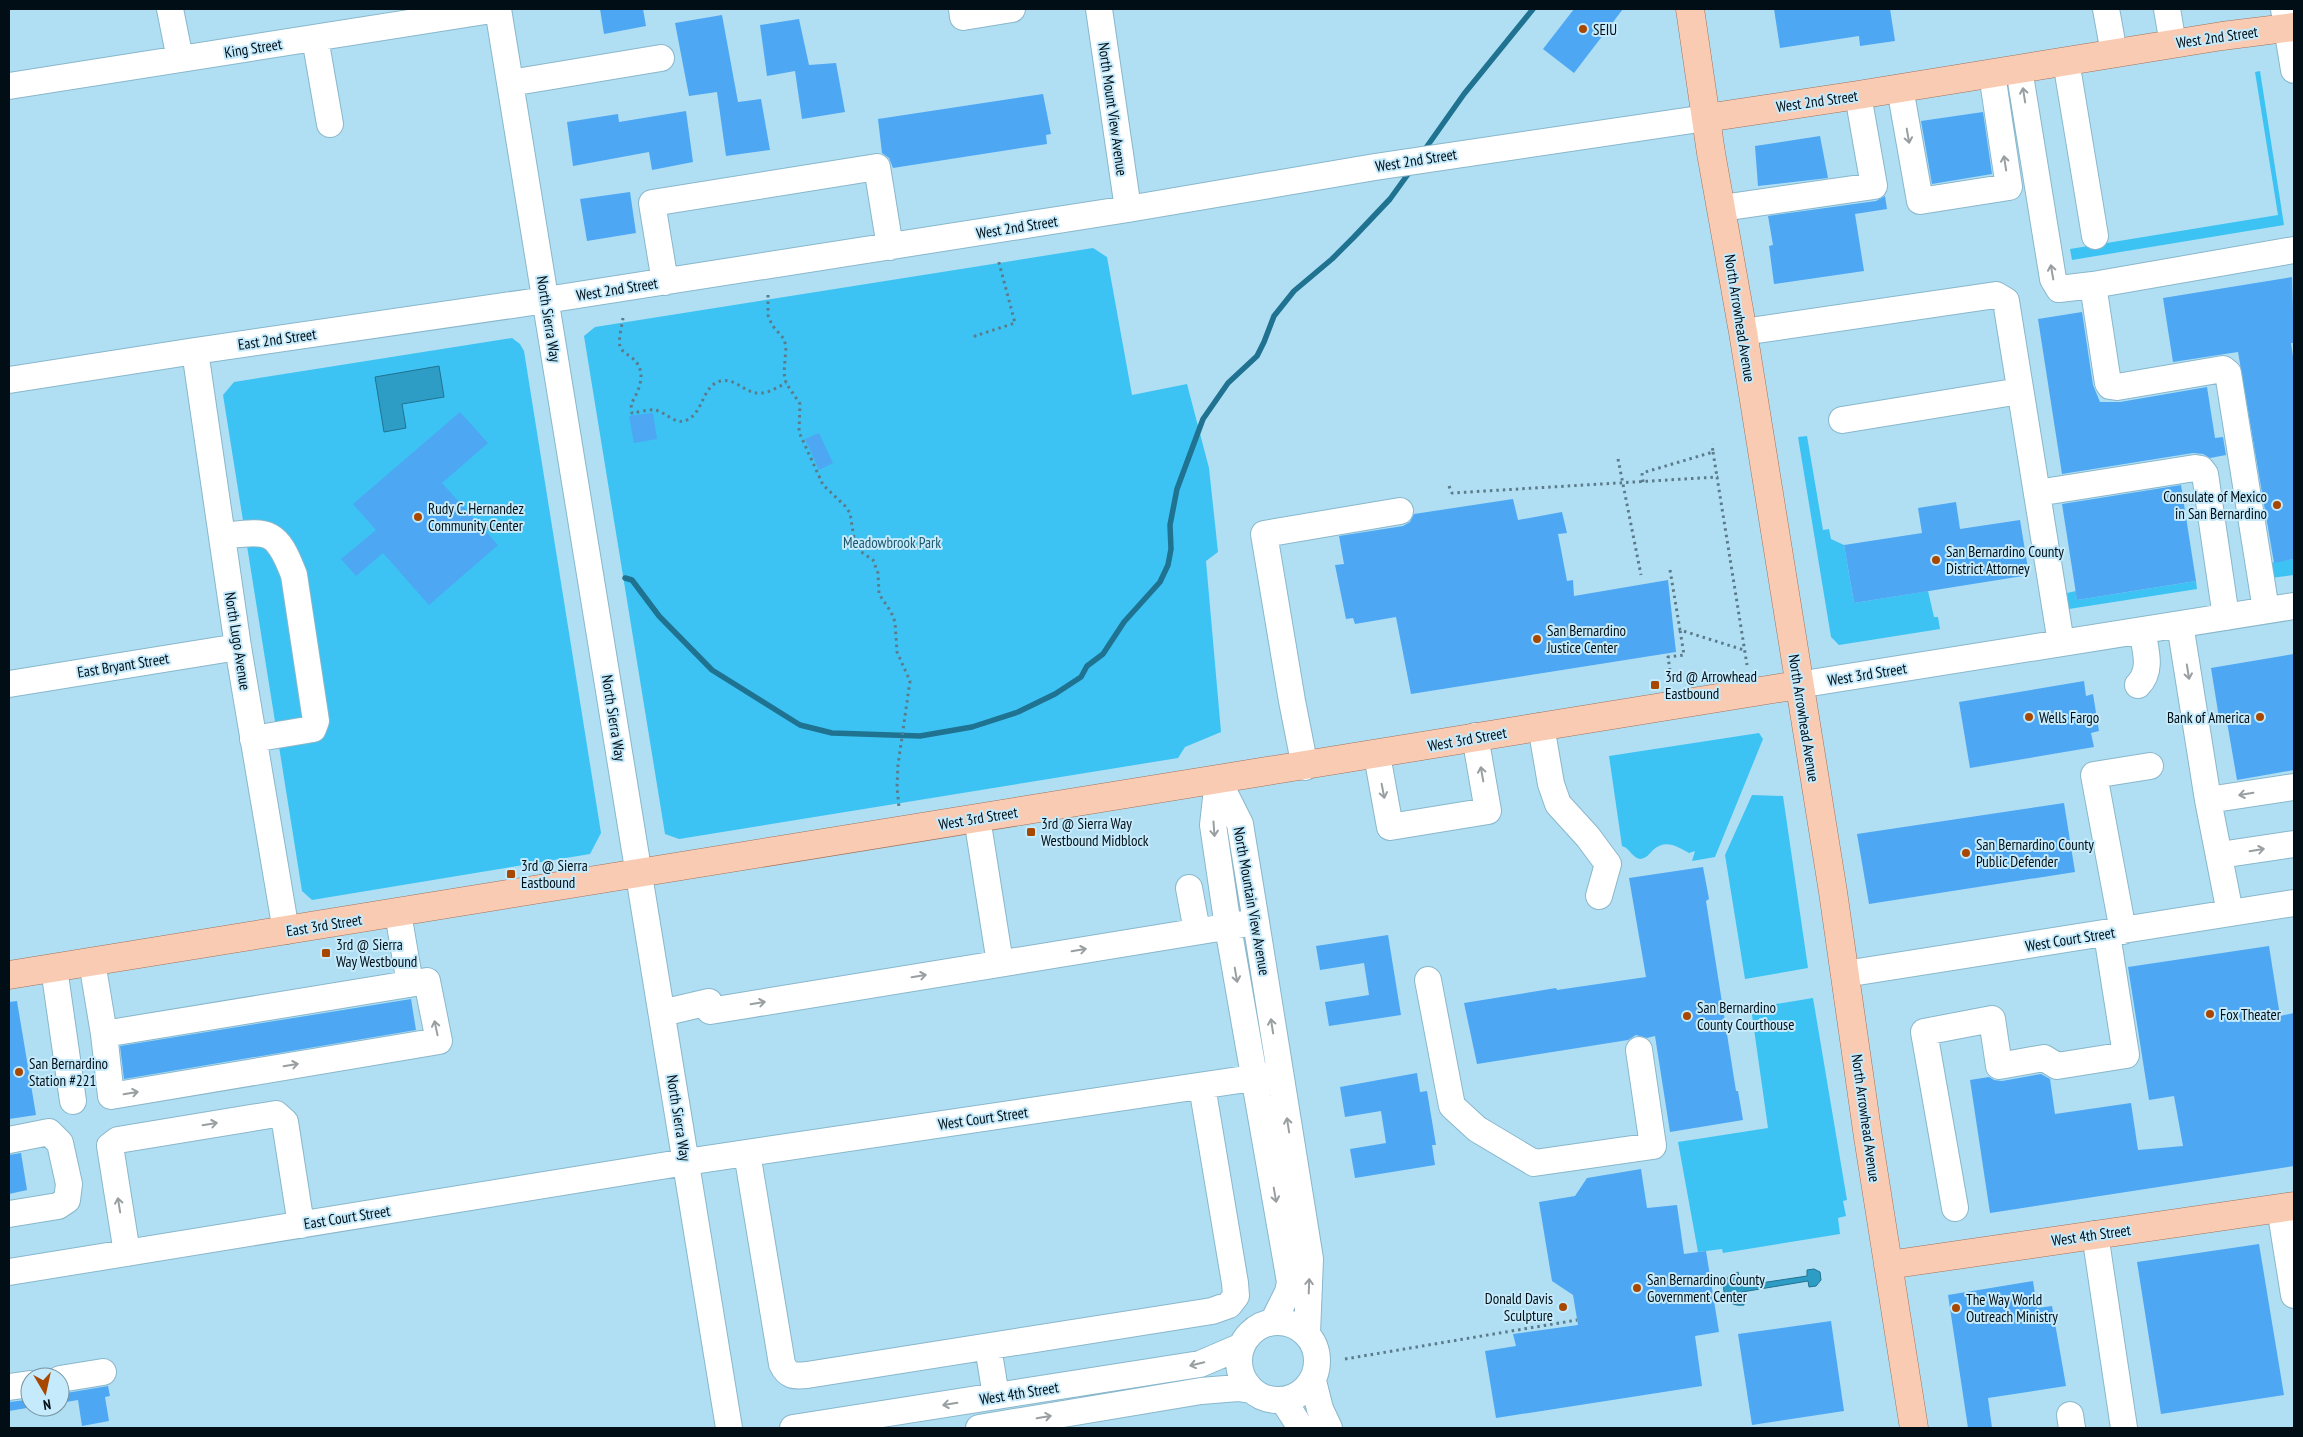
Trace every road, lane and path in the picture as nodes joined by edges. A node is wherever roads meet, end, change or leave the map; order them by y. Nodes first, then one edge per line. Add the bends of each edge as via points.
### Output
1 (170, 9) edge
2 (498, 9) edge
3 (962, 9) edge
4 (1012, 9) edge
5 (1099, 9) edge
6 (1690, 9) edge
7 (2106, 9) edge
8 (2167, 9) edge
9 (2290, 22) edge
10 (315, 38) junction
11 (2174, 44) junction
12 (2114, 53) junction
13 (661, 58) dead end
14 (180, 59) junction
15 (2066, 61) junction
16 (2020, 69) junction
17 (2294, 70) edge
18 (1992, 74) junction
19 (510, 83) junction
20 (9, 86) edge
21 (1900, 88) junction
22 (1858, 95) junction
23 (1706, 118) junction
24 (330, 124) dead end
25 (1722, 208) junction
26 (1128, 209) junction
27 (2095, 236) dead end
28 (890, 247) junction
29 (2294, 250) edge
30 (998, 259) dead end
31 (665, 282) junction
32 (2091, 285) junction
33 (768, 295) dead end
34 (546, 300) junction
35 (623, 318) dead end
36 (1743, 332) junction
37 (976, 338) dead end
38 (195, 351) junction
39 (9, 380) edge
40 (786, 383) junction
41 (2020, 391) junction
42 (1842, 420) dead end
43 (1712, 444) dead end
44 (1713, 452) junction
45 (1618, 459) dead end
46 (1717, 477) junction
47 (1643, 482) junction
48 (1622, 483) junction
49 (1449, 486) dead end
50 (2037, 493) junction
51 (1400, 511) dead end
52 (222, 536) junction
53 (1670, 570) dead end
54 (1641, 575) dead end
55 (2294, 606) edge
56 (2266, 610) junction
57 (2226, 617) junction
58 (2180, 624) junction
59 (1680, 630) junction
60 (2142, 630) junction
61 (2061, 643) junction
62 (238, 646) junction
63 (1744, 650) junction
64 (1747, 665) dead end
65 (1671, 677) dead end
66 (9, 684) edge
67 (1798, 685) junction
68 (2138, 685) dead end
69 (1541, 726) junction
70 (1475, 736) junction
71 (254, 739) junction
72 (1377, 755) junction
73 (2150, 766) dead end
74 (1305, 767) junction
75 (1218, 780) junction
76 (2294, 787) edge
77 (2208, 800) junction
78 (899, 807) dead end
79 (977, 818) junction
80 (2294, 844) edge
81 (2220, 855) junction
82 (640, 874) junction
83 (1189, 888) dead end
84 (1599, 896) dead end
85 (2294, 903) edge
86 (398, 913) junction
87 (2230, 913) junction
88 (1256, 922) junction
89 (1228, 927) junction
90 (286, 931) junction
91 (1197, 931) junction
92 (2115, 933) junction
93 (92, 962) junction
94 (1000, 963) junction
95 (54, 968) junction
96 (1845, 974) junction
97 (9, 975) edge
98 (1428, 980) dead end
99 (410, 984) junction
100 (662, 1013) junction
101 (104, 1034) junction
102 (1639, 1050) dead end
103 (1268, 1076) junction
104 (1202, 1086) junction
105 (73, 1101) dead end
106 (9, 1140) edge
107 (748, 1153) junction
108 (686, 1162) junction
109 (2287, 1207) edge
110 (1955, 1208) dead end
111 (9, 1214) edge
112 (301, 1225) junction
113 (2095, 1234) junction
114 (127, 1253) junction
115 (1888, 1265) junction
116 (9, 1272) edge
117 (2294, 1295) edge
118 (1577, 1320) dead end
119 (1273, 1322) junction
120 (1307, 1334) junction
121 (1242, 1346) junction
122 (988, 1347) junction
123 (1345, 1359) dead end
124 (103, 1372) dead end
125 (70, 1377) edge
126 (1313, 1380) junction
127 (1252, 1390) junction
128 (996, 1396) junction
129 (1283, 1400) junction
130 (993, 1427) edge
131 (729, 1428) edge
132 (794, 1428) edge
133 (1301, 1428) edge
134 (1329, 1428) edge
135 (1914, 1428) edge
136 (2124, 1428) edge

1 - 14 street
2 - 10 street, King Street
2 - 19 street, North Sierra Way
3 - 4 street via 963,17
5 - 26 street, North Mount View Avenue
6 - 23 main road, North Arrowhead Avenue
7 - 12 street
8 - 11 street
9 - 11 main road, West 2nd Street
9 - 17 street
10 - 14 street, King Street
10 - 24 street
11 - 12 main road, West 2nd Street
12 - 15 main road, West 2nd Street
13 - 19 street
14 - 20 street, King Street
15 - 16 main road, West 2nd Street
15 - 27 street
16 - 18 main road, West 2nd Street
32 -> 16 street via 2059,289 2053,279
18 - 21 main road, West 2nd Street
21 -> 18 street via 1920,201 2009,187
19 - 34 street, North Sierra Way
21 - 22 main road, West 2nd Street
22 - 23 main road, West 2nd Street
22 - 25 street via 1874,186
23 - 25 main road, North Arrowhead Avenue
23 - 26 street, West 2nd Street via 1375,167
25 - 36 main road, North Arrowhead Avenue
26 - 28 street, West 2nd Street
28 - 31 street, West 2nd Street
28 - 31 street via 877,167 857,170 652,203
29 - 32 street
30 - 37 path via 1015,323
31 - 34 street, West 2nd Street
32 - 56 street via 2110,386 2224,369 2228,373
33 - 40 path via 768,315 786,347
34 - 38 street, East 2nd Street
34 - 82 street, North Sierra Way
35 - 40 path via 620,346 636,361 640,370 640,389 631,404 632,413 656,410 679,422 686,421 697,413 710,386 718,381 730,380 760,393
36 - 41 street via 1996,295 2006,302
36 - 67 main road, North Arrowhead Avenue
38 - 39 street, East 2nd Street
38 - 52 street, North Lugo Avenue
40 - 78 path via 800,404 799,432 823,485 845,506 852,520 855,544 873,560 879,594 895,622 898,652 910,681 898,764
41 - 42 street
41 - 50 street
43 - 44 path
44 - 46 path
44 - 47 path via 1642,473
45 - 48 path
46 - 47 path
46 - 63 path
47 - 48 path
48 - 49 path via 1452,492
48 - 54 path
50 - 57 street via 2201,469 2205,474
50 - 61 street
51 - 74 street via 1264,534
52 - 62 street, North Lugo Avenue
52 - 71 street via 258,532 277,540 287,556 296,584 316,721 313,729
53 - 59 path
55 - 56 street, West 3rd Street
56 - 57 street, West 3rd Street
57 - 58 street, West 3rd Street
58 - 60 street, West 3rd Street
58 -> 77 street
59 - 63 path
59 - 65 path via 1684,655 1668,657
60 - 61 street, West 3rd Street
60 - 68 street via 2148,670
61 - 67 street, West 3rd Street
62 - 66 street, East Bryant Street
62 - 71 street, North Lugo Avenue
63 - 64 path
67 - 69 main road, West 3rd Street
67 - 96 main road, North Arrowhead Avenue
69 - 70 main road, West 3rd Street
69 - 84 street via 1551,784 1558,804 1608,864
70 - 72 main road, West 3rd Street
72 -> 70 street via 1390,827 1488,811
71 - 90 street, North Lugo Avenue
72 - 74 main road, West 3rd Street
73 - 92 street via 2094,775
74 - 75 main road, West 3rd Street
75 - 79 main road, West 3rd Street
75 - 88 street, North Mountain View Avenue via 1240,824
75 -> 89 street, North Mountain View Avenue via 1213,825
76 -> 77 street
77 - 81 street
79 - 82 main road, West 3rd Street
79 - 94 street
81 -> 80 street
81 - 87 street
82 - 86 main road, East 3rd Street
82 - 100 street, North Sierra Way
83 - 91 street
85 - 87 street, West Court Street
86 - 90 main road, East 3rd Street
86 - 99 street
87 - 92 street, West Court Street
88 - 89 street
103 -> 88 street, North Mountain View Avenue
89 - 91 street
89 -> 103 street, North Mountain View Avenue
90 - 93 main road, East 3rd Street
94 -> 91 street
92 - 96 street, West Court Street
92 - 110 street via 2126,1055 2057,1066 2044,1058 1999,1066 1992,1019 1924,1032
93 - 95 main road, East 3rd Street
93 - 101 street
100 -> 94 street
95 - 97 main road, East 3rd Street
95 - 105 street
96 - 115 main road, North Arrowhead Avenue
98 - 102 street via 1452,1106 1477,1129 1534,1163 1653,1146
99 - 101 street
101 -> 99 street via 111,1096 439,1041 427,981
100 - 108 street, North Sierra Way
103 - 104 street, West Court Street
103 -> 119 street, North Mountain View Avenue via 1290,1282
120 -> 103 street, North Mountain View Avenue via 1310,1259
104 - 107 street, West Court Street
104 - 122 street via 1235,1283 1236,1296 1229,1305 1212,1311
106 - 111 street via 49,1132 60,1143 70,1184 67,1200 58,1206
107 - 108 street, West Court Street
107 - 122 street via 786,1373 807,1375
108 - 112 street, East Court Street
108 - 131 street, North Sierra Way
109 - 113 main road, West 4th Street
109 - 117 street
112 - 114 street, East Court Street
114 -> 112 street via 110,1146 118,1140 246,1118 276,1114 285,1122
113 - 115 main road, West 4th Street
113 - 136 street
114 - 116 street, East Court Street
115 - 135 main road, North Arrowhead Avenue
118 - 123 path
119 - 120 street via 1286,1323
119 - 121 street via 1249,1334
120 - 126 street via 1317,1357
121 - 127 street via 1240,1373
121 -> 128 street, West 4th Street via 1200,1364
122 - 128 street
124 - 125 street
126 - 129 street via 1295,1397
126 - 134 street via 1320,1410
127 - 129 street via 1269,1400
130 -> 127 street, West 4th Street via 1201,1391
128 -> 132 street, West 4th Street
129 - 133 street

